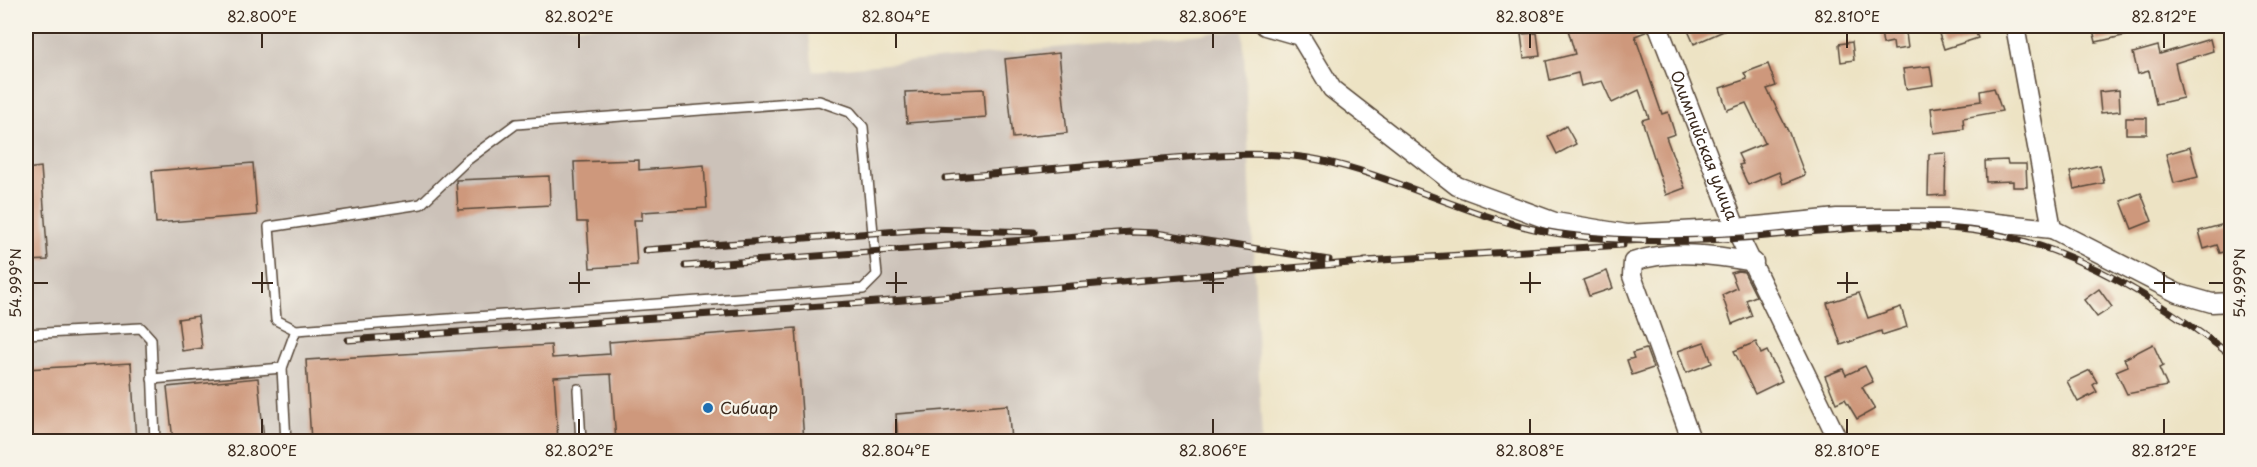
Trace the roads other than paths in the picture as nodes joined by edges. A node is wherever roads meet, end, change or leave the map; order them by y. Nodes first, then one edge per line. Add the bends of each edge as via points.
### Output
1 (1265, 26) edge
2 (1658, 26) edge
3 (2015, 26) edge
4 (1736, 228) junction
5 (2052, 229) junction
6 (1754, 262) junction
7 (2232, 302) edge
8 (296, 330) junction
9 (26, 334) edge
10 (282, 368) junction
11 (152, 379) junction
12 (578, 389) dead end
13 (155, 441) edge
14 (286, 441) edge
15 (581, 441) edge
16 (1692, 441) edge
17 (1839, 441) edge

1 - 4 street via 1300,36 1332,88 1457,186 1555,222 1627,234
2 - 4 street, Олимпийская улица
3 - 5 street
4 - 5 street via 1837,218 1950,218
4 - 6 street, Олимпийская улица
5 - 7 street via 2177,293 2212,303
6 - 16 street via 1654,255 1633,262 1632,276
6 - 17 street, Олимпийская улица
8 - 8 lane via 863,289 877,275 863,127 850,112 819,101 516,124 466,161 421,204 270,227 276,320
8 - 10 lane
9 - 11 lane via 141,328 151,339
10 - 11 lane
10 - 14 lane
11 - 13 lane
12 - 15 lane

